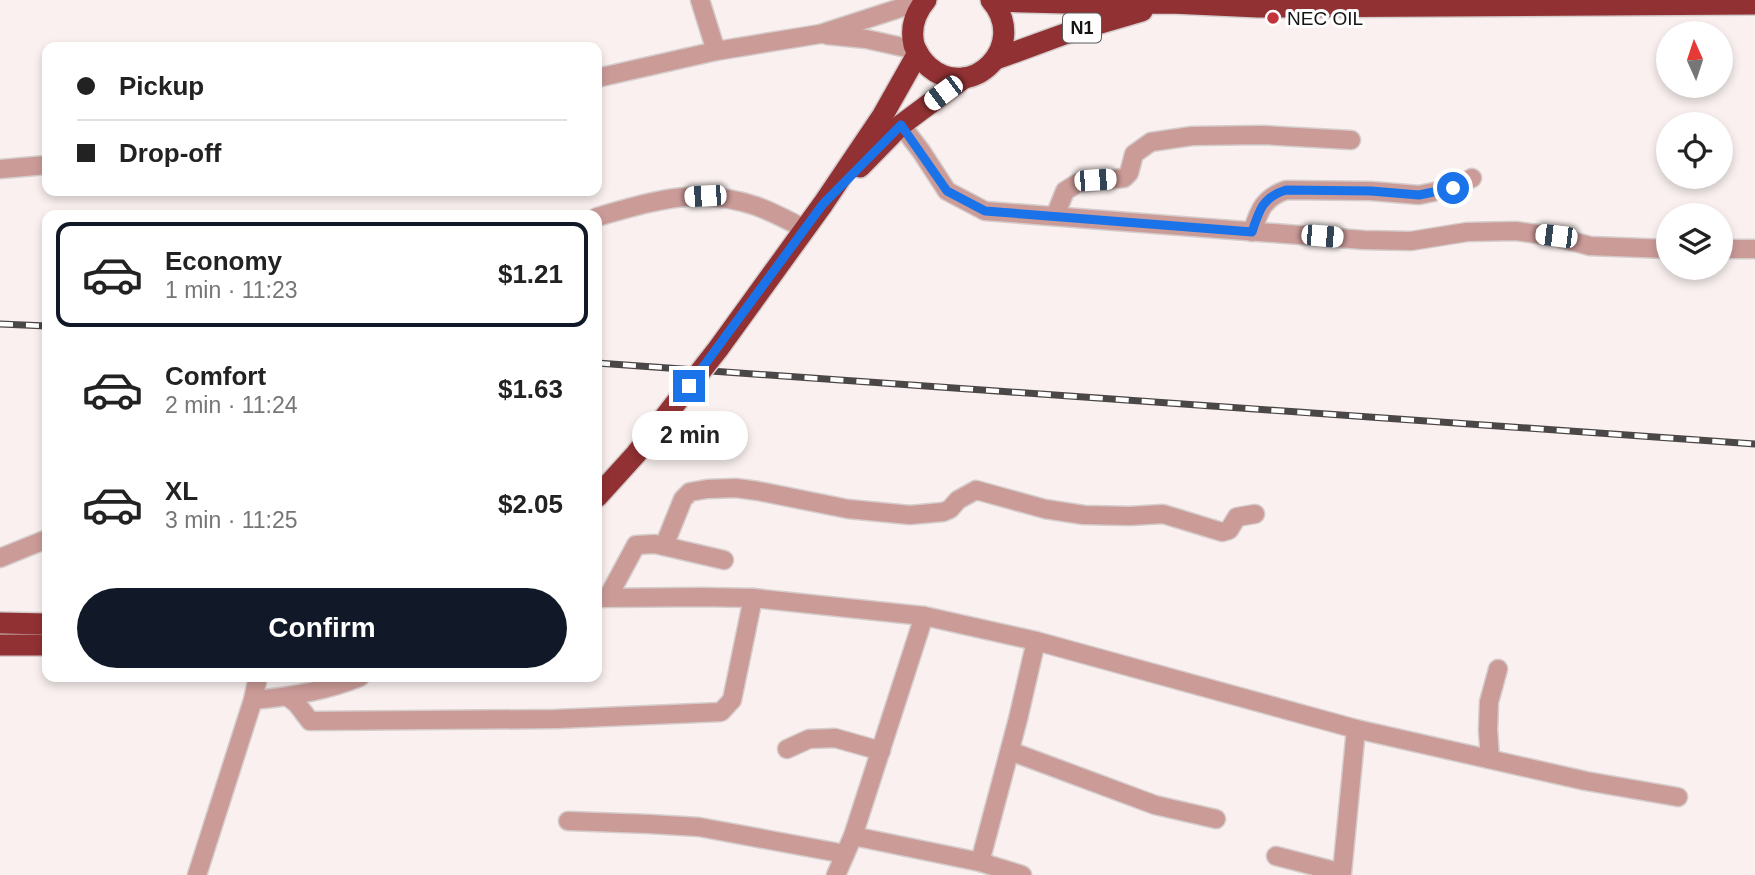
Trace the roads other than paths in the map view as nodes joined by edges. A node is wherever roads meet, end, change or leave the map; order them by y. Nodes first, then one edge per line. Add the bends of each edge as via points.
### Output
1 (700, 0) edge
2 (926, 0) edge
3 (992, 1) edge
4 (1098, 2) edge
5 (1171, 3) junction
6 (1755, 4) edge
7 (820, 34) junction
8 (716, 51) junction
9 (917, 51) junction
10 (996, 59) junction
11 (602, 77) edge
12 (964, 78) junction
13 (901, 125) junction
14 (1351, 140) dead end
15 (42, 165) edge
16 (0, 169) edge
17 (1472, 178) dead end
18 (823, 204) junction
19 (602, 216) edge
20 (1055, 216) junction
21 (805, 229) junction
22 (1252, 232) junction
23 (1656, 249) edge
24 (1733, 249) edge
25 (1755, 249) edge
26 (602, 491) edge
27 (1255, 514) dead end
28 (42, 541) edge
29 (664, 546) junction
30 (0, 558) edge
31 (724, 560) dead end
32 (602, 598) edge
33 (753, 598) junction
34 (924, 616) junction
35 (0, 623) edge
36 (42, 624) edge
37 (1036, 641) junction
38 (0, 645) edge
39 (42, 645) edge
40 (1498, 669) dead end
41 (257, 682) edge
42 (344, 682) edge
43 (288, 697) junction
44 (253, 700) junction
45 (1356, 729) junction
46 (788, 749) dead end
47 (881, 751) junction
48 (1010, 751) junction
49 (1490, 759) junction
50 (1678, 797) dead end
51 (1216, 819) dead end
52 (568, 821) dead end
53 (853, 836) junction
54 (845, 854) junction
55 (1276, 856) dead end
56 (980, 862) junction
57 (1345, 874) edge
58 (197, 875) edge
59 (836, 875) edge
60 (1022, 875) edge

1 - 8 street
2 - 7 street
2 - 9 highway, N1 via 915,18
3 - 4 highway, N1
3 - 10 highway, N1 via 1004,30
4 - 5 highway, N1
5 - 6 highway via 1271,7
5 - 10 highway, N1
7 - 8 street
7 - 9 street
8 - 11 street
9 - 12 highway via 935,72
9 - 18 highway, N1 via 883,115
10 - 12 highway, N1 via 982,72
12 - 13 highway, N1
13 - 18 highway, N1
13 - 20 street via 947,191 985,211
14 - 20 street via 1263,135 1151,142 1134,154 1124,178 1078,183 1065,191
15 - 16 street
17 - 22 street via 1453,188 1419,195 1286,190 1275,193 1259,209
18 - 21 highway, N1
19 - 21 street via 653,201 705,196 757,206
20 - 22 street
21 - 26 highway, N1, bridge via 718,349
22 - 23 street via 1411,242 1467,232 1516,231 1590,246
24 - 25 street
27 - 29 street via 1237,517 1229,530 1222,532 1163,514 1084,515 976,491 943,512 910,515 848,509 736,488 708,489 690,492 683,499
28 - 30 street
29 - 31 street
29 - 32 street via 636,545
32 - 33 street
33 - 34 street
33 - 43 street via 732,700 721,712 310,721
34 - 37 street
34 - 47 street
35 - 36 highway
37 - 45 street
37 - 48 street
38 - 39 highway
40 - 49 street via 1489,702
41 - 44 street
42 - 43 street
43 - 44 street
44 - 58 street
45 - 49 street
45 - 57 street
46 - 47 street via 810,739 835,738
47 - 53 street
48 - 51 street via 1155,805
48 - 56 street
49 - 50 street
52 - 54 street via 699,827
53 - 54 street
53 - 56 street
54 - 59 street
55 - 57 street
56 - 60 street

